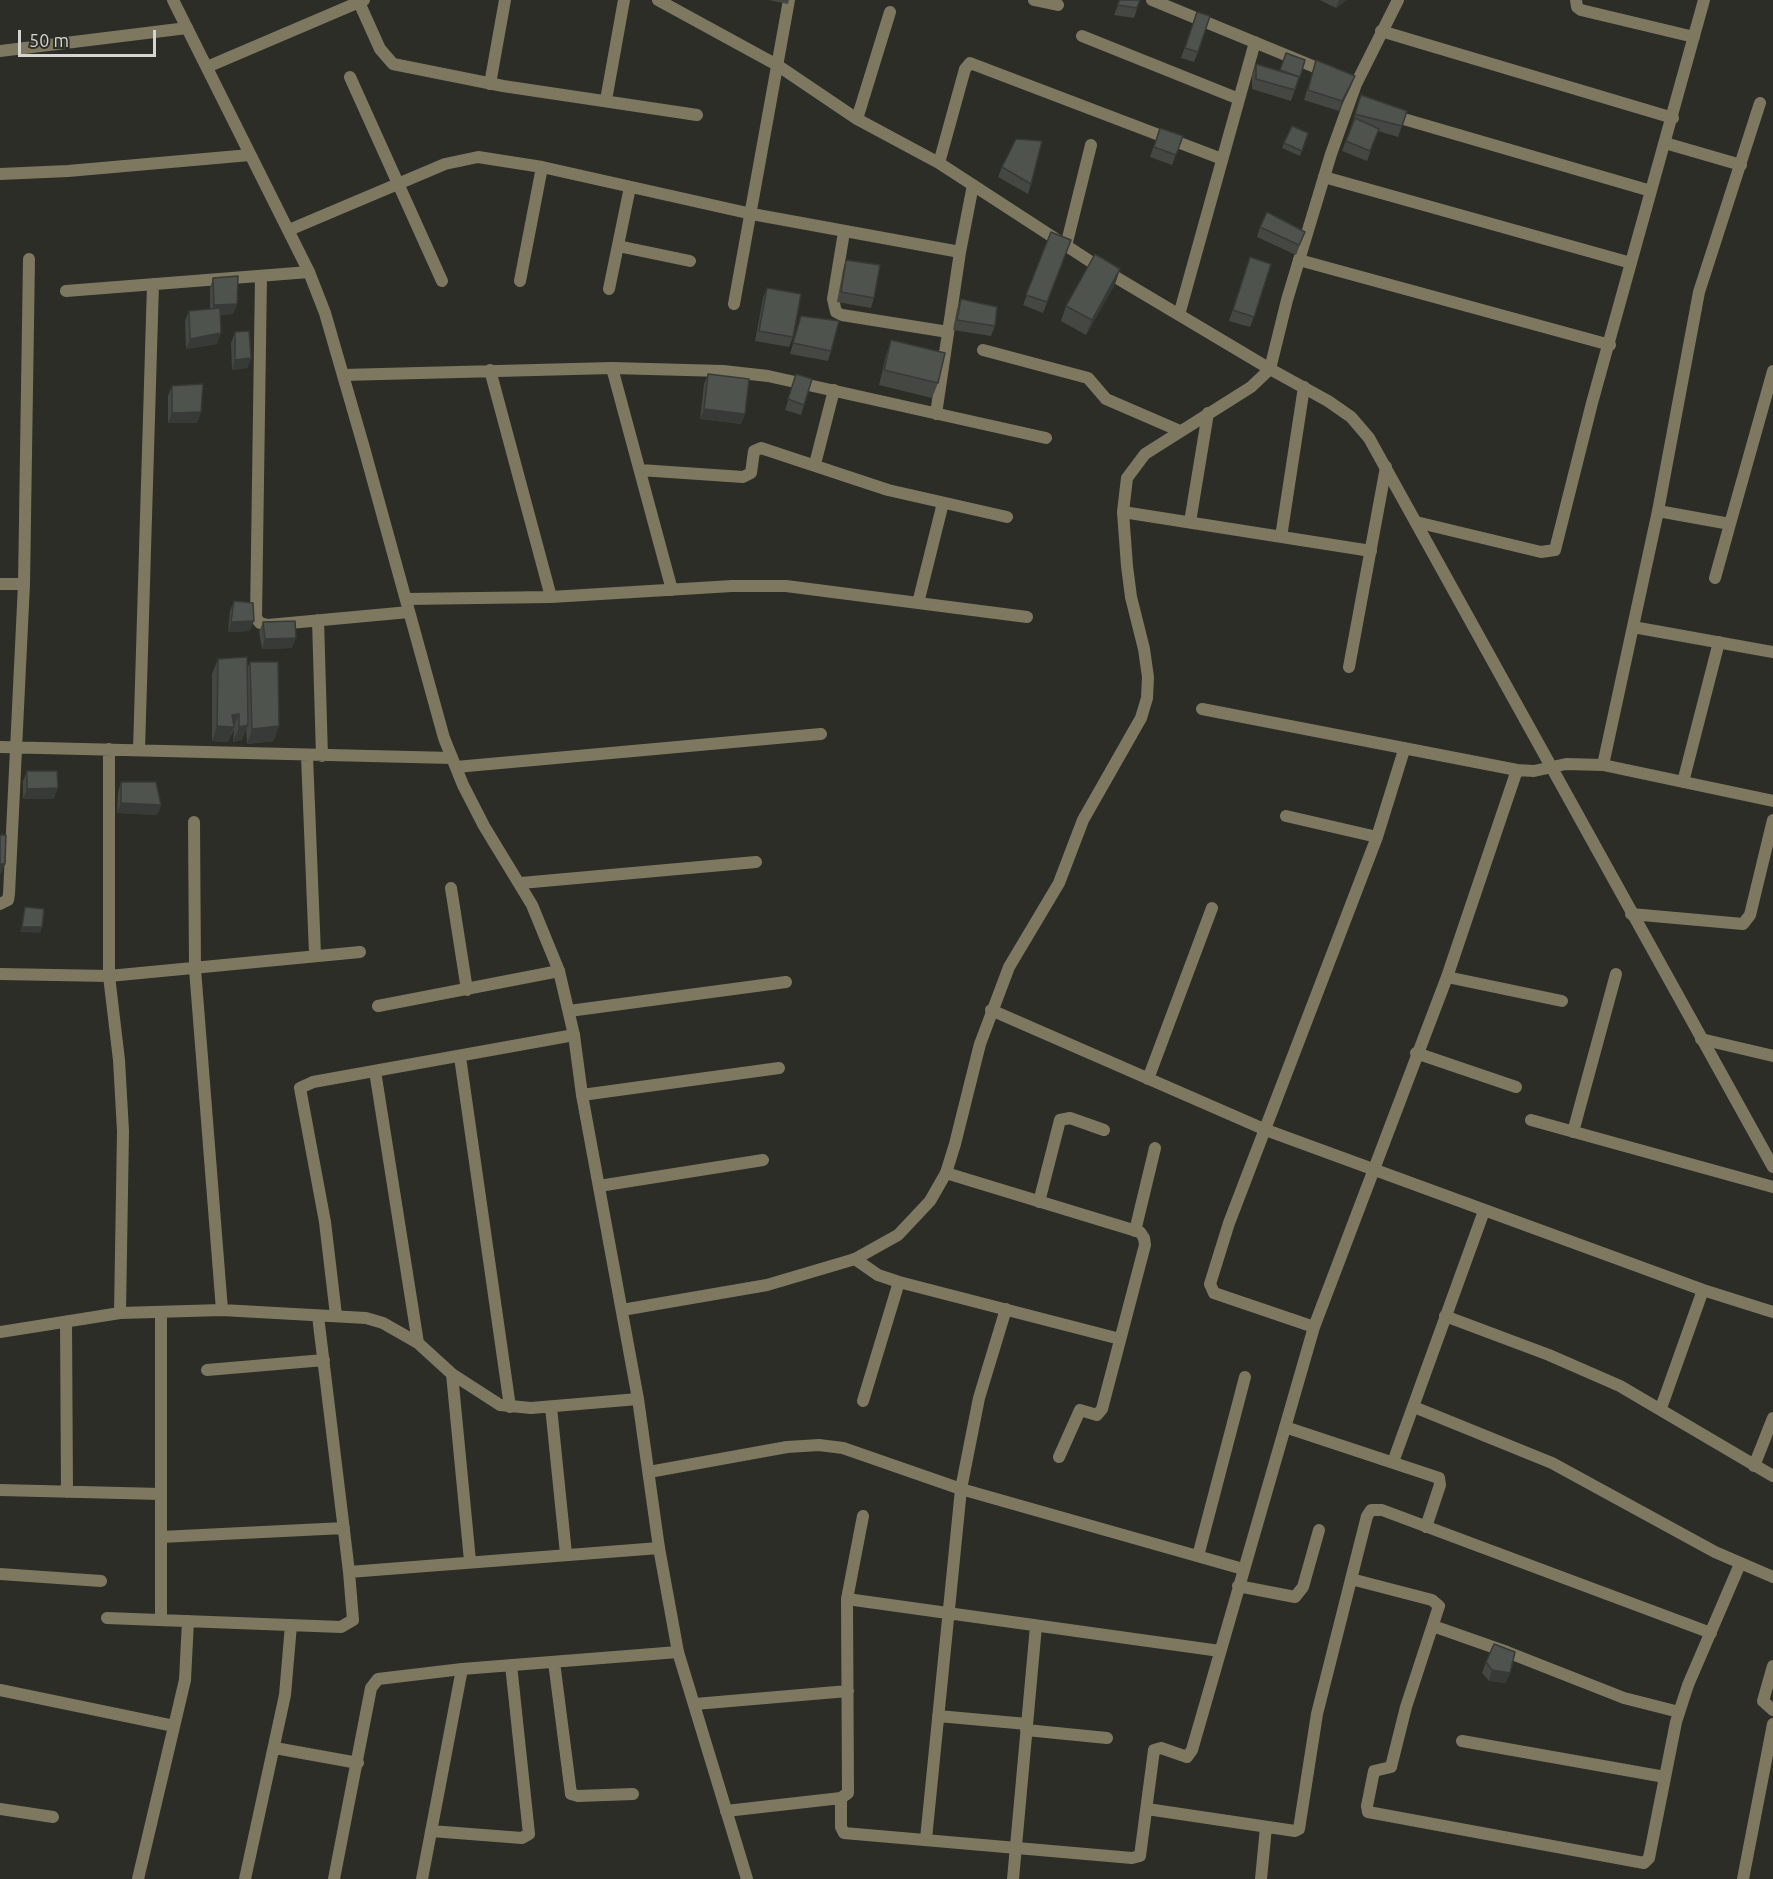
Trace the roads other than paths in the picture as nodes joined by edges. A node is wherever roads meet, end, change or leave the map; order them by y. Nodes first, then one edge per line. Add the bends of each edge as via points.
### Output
1 (173, 0) edge
2 (505, 0) edge
3 (624, 0) edge
4 (657, 0) edge
5 (789, 0) edge
6 (1034, 0) edge
7 (1152, 0) edge
8 (1398, 0) edge
9 (1576, 0) edge
10 (1704, 0) edge
11 (361, 1) edge
12 (1058, 6) dead end
13 (890, 12) dead end
14 (187, 28) junction
15 (1381, 31) junction
16 (1082, 36) dead end
17 (1694, 37) junction
18 (1255, 42) junction
19 (0, 51) edge
20 (777, 66) junction
21 (207, 67) junction
22 (350, 77) dead end
23 (1346, 79) junction
24 (490, 84) junction
25 (1239, 99) junction
26 (606, 100) junction
27 (1760, 103) dead end
28 (1380, 112) edge
29 (697, 115) dead end
30 (1673, 118) junction
31 (857, 119) junction
32 (1665, 143) junction
33 (1091, 145) dead end
34 (250, 155) junction
35 (1222, 159) junction
36 (939, 163) junction
37 (1741, 165) junction
38 (542, 167) junction
39 (0, 174) edge
40 (1324, 177) junction
41 (400, 184) junction
42 (973, 185) junction
43 (630, 187) junction
44 (1651, 191) junction
45 (752, 214) junction
46 (289, 230) junction
47 (844, 232) junction
48 (618, 246) junction
49 (1066, 246) junction
50 (960, 252) junction
51 (29, 259) dead end
52 (1299, 260) junction
53 (690, 261) dead end
54 (1631, 263) junction
55 (309, 272) junction
56 (261, 276) junction
57 (442, 281) dead end
58 (520, 281) dead end
59 (153, 284) junction
60 (609, 289) dead end
61 (66, 291) dead end
62 (734, 304) dead end
63 (1179, 315) junction
64 (948, 332) junction
65 (1610, 345) junction
66 (983, 350) dead end
67 (612, 368) junction
68 (1270, 369) junction
69 (490, 370) junction
70 (1773, 370) edge
71 (343, 375) junction
72 (1304, 387) junction
73 (834, 390) junction
74 (1208, 413) junction
75 (936, 414) junction
76 (1180, 430) junction
77 (1046, 438) dead end
78 (815, 464) junction
79 (1386, 467) junction
80 (640, 470) junction
81 (943, 503) junction
82 (1658, 511) junction
83 (1123, 512) junction
84 (1006, 517) dead end
85 (1190, 522) junction
86 (1416, 522) junction
87 (1730, 524) junction
88 (1281, 537) junction
89 (1371, 551) junction
90 (1715, 578) dead end
91 (0, 584) edge
92 (24, 584) junction
93 (672, 590) junction
94 (551, 597) junction
95 (918, 603) junction
96 (408, 605) junction
97 (1027, 617) dead end
98 (318, 620) junction
99 (1634, 627) junction
100 (1719, 642) junction
101 (1773, 652) edge
102 (1349, 667) dead end
103 (1202, 709) dead end
104 (821, 734) dead end
105 (0, 747) edge
106 (15, 747) junction
107 (109, 749) junction
108 (139, 750) junction
109 (1404, 750) junction
110 (308, 756) junction
111 (322, 756) junction
112 (454, 763) junction
113 (1603, 765) junction
114 (1550, 767) junction
115 (1517, 770) junction
116 (1683, 782) junction
117 (1773, 801) edge
118 (1286, 816) dead end
119 (1773, 820) edge
120 (194, 822) dead end
121 (1377, 837) junction
122 (756, 862) dead end
123 (521, 883) junction
124 (451, 888) dead end
125 (0, 904) edge
126 (1212, 908) dead end
127 (1631, 914) junction
128 (360, 952) dead end
129 (315, 954) junction
130 (195, 969) junction
131 (559, 970) junction
132 (0, 974) edge
133 (1616, 974) dead end
134 (109, 976) junction
135 (1447, 977) junction
136 (786, 982) dead end
137 (468, 990) junction
138 (1562, 1001) dead end
139 (378, 1006) dead end
140 (991, 1010) junction
141 (569, 1011) junction
142 (574, 1035) junction
143 (1701, 1039) junction
144 (1416, 1053) junction
145 (1773, 1056) edge
146 (460, 1057) junction
147 (779, 1068) dead end
148 (375, 1071) junction
149 (1148, 1079) junction
150 (1516, 1087) dead end
151 (582, 1095) junction
152 (1531, 1120) dead end
153 (1104, 1130) dead end
154 (1266, 1130) junction
155 (1573, 1132) junction
156 (1155, 1148) dead end
157 (764, 1160) dead end
158 (1772, 1162) edge
159 (1373, 1169) junction
160 (946, 1173) junction
161 (599, 1186) junction
162 (1773, 1187) edge
163 (1039, 1202) junction
164 (1484, 1211) junction
165 (1135, 1231) junction
166 (855, 1259) junction
167 (899, 1282) junction
168 (1703, 1290) junction
169 (1006, 1309) junction
170 (222, 1310) junction
171 (621, 1310) junction
172 (1773, 1312) edge
173 (120, 1313) junction
174 (161, 1313) junction
175 (336, 1315) junction
176 (318, 1316) junction
177 (1445, 1316) junction
178 (66, 1322) junction
179 (1314, 1327) junction
180 (0, 1332) edge
181 (1120, 1339) junction
182 (418, 1343) junction
183 (324, 1360) junction
184 (207, 1370) dead end
185 (452, 1374) junction
186 (1245, 1377) dead end
187 (638, 1399) junction
188 (863, 1401) dead end
189 (510, 1407) junction
190 (551, 1407) junction
191 (1414, 1407) junction
192 (1661, 1408) junction
193 (1773, 1418) edge
194 (1284, 1427) junction
195 (1059, 1457) dead end
196 (1393, 1462) junction
197 (1754, 1466) junction
198 (649, 1472) junction
199 (1773, 1476) edge
200 (961, 1489) junction
201 (0, 1490) edge
202 (67, 1492) junction
203 (161, 1494) junction
204 (863, 1516) dead end
205 (1426, 1527) junction
206 (344, 1528) junction
207 (1319, 1530) dead end
208 (161, 1537) junction
209 (659, 1548) junction
210 (566, 1554) junction
211 (1198, 1556) junction
212 (470, 1561) junction
213 (1740, 1564) junction
214 (1243, 1569) junction
215 (350, 1572) junction
216 (0, 1574) edge
217 (1773, 1577) edge
218 (1351, 1579) junction
219 (101, 1581) dead end
220 (1238, 1586) junction
221 (848, 1599) junction
222 (948, 1613) junction
223 (107, 1618) dead end
224 (161, 1620) junction
225 (188, 1621) junction
226 (291, 1625) junction
227 (1036, 1626) junction
228 (1433, 1626) junction
229 (1711, 1633) junction
230 (1220, 1651) junction
231 (678, 1652) junction
232 (554, 1662) junction
233 (511, 1665) junction
234 (1773, 1666) edge
235 (462, 1669) junction
236 (0, 1690) edge
237 (848, 1691) junction
238 (695, 1704) junction
239 (1773, 1710) edge
240 (1679, 1712) junction
241 (938, 1716) junction
242 (1773, 1724) edge
243 (174, 1726) junction
244 (1027, 1727) junction
245 (1107, 1738) dead end
246 (1462, 1741) dead end
247 (275, 1748) junction
248 (358, 1763) junction
249 (1665, 1778) junction
250 (633, 1794) dead end
251 (841, 1798) junction
252 (0, 1809) edge
253 (1147, 1809) junction
254 (726, 1811) junction
255 (53, 1817) dead end
256 (1266, 1827) junction
257 (431, 1831) junction
258 (926, 1839) junction
259 (1016, 1848) junction
260 (138, 1879) edge
261 (245, 1879) edge
262 (334, 1879) edge
263 (422, 1879) edge
264 (747, 1879) edge
265 (1013, 1879) edge
266 (1261, 1879) edge
267 (1743, 1879) edge

1 - 14 street
2 - 24 street
3 - 26 street
4 - 20 street
5 - 20 street
6 - 12 street
7 - 18 street
8 - 15 street
9 - 17 street via 1581,10
10 - 17 street
11 - 21 street
11 - 24 street via 381,49 393,64
13 - 31 street
14 - 19 street
14 - 21 street
15 - 23 street
15 - 30 street
16 - 25 street
17 - 30 street
18 - 23 street
18 - 25 street
20 - 31 street
20 - 45 street
21 - 34 street
22 - 41 street
23 - 40 street via 1353,104
24 - 26 street
25 - 35 street
26 - 29 street
27 - 37 street
28 - 44 street
30 - 32 street
31 - 36 street
32 - 37 street
32 - 44 street
33 - 49 street
34 - 39 street
34 - 46 street
35 - 36 street via 970,63
35 - 63 street
36 - 42 street
37 - 82 street via 1699,292
38 - 41 street via 494,159 464,159
38 - 43 street
38 - 58 street
40 - 52 street
40 - 54 street
41 - 46 street
41 - 57 street
42 - 49 street
42 - 50 street
43 - 45 street
43 - 48 street
44 - 54 street
45 - 47 street
45 - 62 street
46 - 55 street
47 - 50 street
47 - 64 street via 833,299 836,312
48 - 53 street
48 - 60 street
49 - 63 street
50 - 64 street
51 - 92 street
52 - 65 street
52 - 68 street
54 - 65 street
55 - 56 street
55 - 71 street
56 - 59 street
56 - 98 street via 255,611 260,623 268,625
59 - 61 street
59 - 108 street
63 - 68 street
64 - 75 street
65 - 86 street via 1555,550 1541,552
66 - 76 street via 1088,378 1106,399
67 - 69 street
67 - 73 street via 723,371
67 - 80 street
68 - 72 street
68 - 74 street via 1251,387
69 - 71 street
69 - 94 street
70 - 87 street
71 - 96 street
72 - 79 street via 1351,417
72 - 88 street
73 - 75 street
73 - 78 street
74 - 76 street
74 - 85 street
75 - 77 street
76 - 83 street via 1135,464 1127,478
78 - 80 street via 761,448 754,451 751,473 742,477
78 - 81 street via 888,490
79 - 86 street
79 - 89 street
80 - 93 street
81 - 84 street
81 - 95 street
82 - 87 street
82 - 99 street
83 - 85 street
83 - 140 street via 1131,597 1148,677 1147,698 1141,718 1083,820 1059,883 1009,967
85 - 88 street
86 - 114 street
87 - 90 street
88 - 89 street
89 - 102 street
91 - 92 street
92 - 106 street
93 - 94 street
93 - 95 street via 786,586
94 - 96 street
95 - 97 street
96 - 98 street
96 - 112 street via 437,718
98 - 111 street
99 - 100 street
99 - 113 street
100 - 101 street
100 - 116 street
103 - 109 street
104 - 112 street
105 - 106 street
106 - 107 street
106 - 125 street via 9,894 8,900
107 - 108 street
107 - 134 street
108 - 110 street
109 - 115 street
109 - 121 street
110 - 111 street
110 - 129 street
111 - 112 street
112 - 123 street via 484,826
113 - 114 street
113 - 116 street
114 - 115 street
114 - 127 street
115 - 135 street
116 - 117 street
118 - 121 street
119 - 127 street via 1750,915 1743,924
120 - 130 street
121 - 154 street
122 - 123 street
123 - 131 street
124 - 137 street
126 - 149 street
127 - 143 street
128 - 129 street
129 - 130 street
130 - 134 street
130 - 170 street
131 - 137 street
131 - 141 street
132 - 134 street
133 - 155 street
134 - 173 street via 122,1096
135 - 138 street
135 - 144 street
136 - 141 street
137 - 139 street
140 - 149 street
140 - 160 street
141 - 142 street
142 - 146 street
142 - 151 street
143 - 145 street
143 - 158 street
144 - 150 street
144 - 159 street
146 - 148 street
146 - 189 street
147 - 151 street
148 - 175 street via 300,1088 326,1222
148 - 182 street
149 - 154 street
151 - 161 street
152 - 155 street
153 - 163 street via 1070,1118 1060,1120
154 - 159 street
154 - 179 street via 1229,1223 1210,1290
155 - 162 street
156 - 165 street
157 - 161 street
159 - 164 street
159 - 179 street
160 - 163 street
160 - 166 street via 913,1222
161 - 171 street
163 - 165 street
164 - 168 street
164 - 177 street
165 - 181 street via 1144,1238 1145,1245
166 - 167 street via 878,1275
166 - 171 street via 767,1285
167 - 169 street
167 - 188 street
168 - 172 street
168 - 192 street
169 - 181 street
169 - 200 street via 979,1398
170 - 174 street
170 - 176 street
171 - 187 street
173 - 174 street
173 - 178 street
174 - 203 street
175 - 176 street
175 - 182 street via 383,1323
176 - 183 street
177 - 191 street
177 - 192 street via 1579,1368
178 - 180 street
178 - 202 street
179 - 194 street
181 - 195 street via 1100,1414 1080,1410
182 - 185 street
183 - 184 street
183 - 206 street
185 - 189 street via 489,1399
185 - 212 street
186 - 211 street
187 - 190 street
187 - 198 street
189 - 190 street
190 - 210 street
191 - 196 street
191 - 213 street via 1552,1463
192 - 197 street
193 - 197 street
194 - 196 street
194 - 214 street
196 - 205 street via 1440,1481
197 - 199 street
198 - 200 street via 819,1445 843,1448
198 - 209 street
200 - 211 street
200 - 222 street
201 - 202 street
202 - 203 street
203 - 208 street
204 - 221 street
205 - 218 street via 1371,1509
205 - 229 street
206 - 208 street
206 - 215 street
207 - 220 street via 1303,1587 1295,1597
208 - 224 street
209 - 210 street
209 - 231 street
210 - 212 street
211 - 214 street
212 - 215 street
213 - 217 street
213 - 229 street
214 - 220 street
215 - 226 street via 354,1613 349,1624
216 - 219 street
218 - 228 street via 1436,1601 1439,1606
218 - 256 street via 1311,1739 1299,1829
220 - 230 street
221 - 222 street
221 - 237 street
222 - 227 street
222 - 241 street
223 - 224 street
224 - 225 street
225 - 226 street
225 - 243 street via 185,1680
226 - 247 street via 285,1695
227 - 230 street
227 - 244 street
228 - 240 street via 1624,1698
228 - 249 street via 1391,1767 1374,1771 1368,1812 1644,1863 1649,1858
229 - 240 street
230 - 253 street via 1190,1755 1154,1750
231 - 232 street
231 - 238 street
232 - 233 street
232 - 250 street via 571,1794
233 - 235 street
233 - 257 street via 529,1834 522,1838
234 - 239 street via 1763,1701
235 - 248 street via 378,1679 371,1688
235 - 257 street
236 - 243 street
237 - 238 street
237 - 251 street via 849,1789
238 - 254 street
240 - 249 street
241 - 244 street
241 - 258 street
242 - 267 street
243 - 260 street
244 - 245 street
244 - 259 street
246 - 249 street
247 - 248 street
247 - 261 street
248 - 262 street
251 - 254 street
251 - 258 street via 844,1833
252 - 255 street
253 - 256 street
253 - 259 street via 1142,1852 1137,1858
254 - 264 street
256 - 266 street
257 - 263 street
258 - 259 street
259 - 265 street

